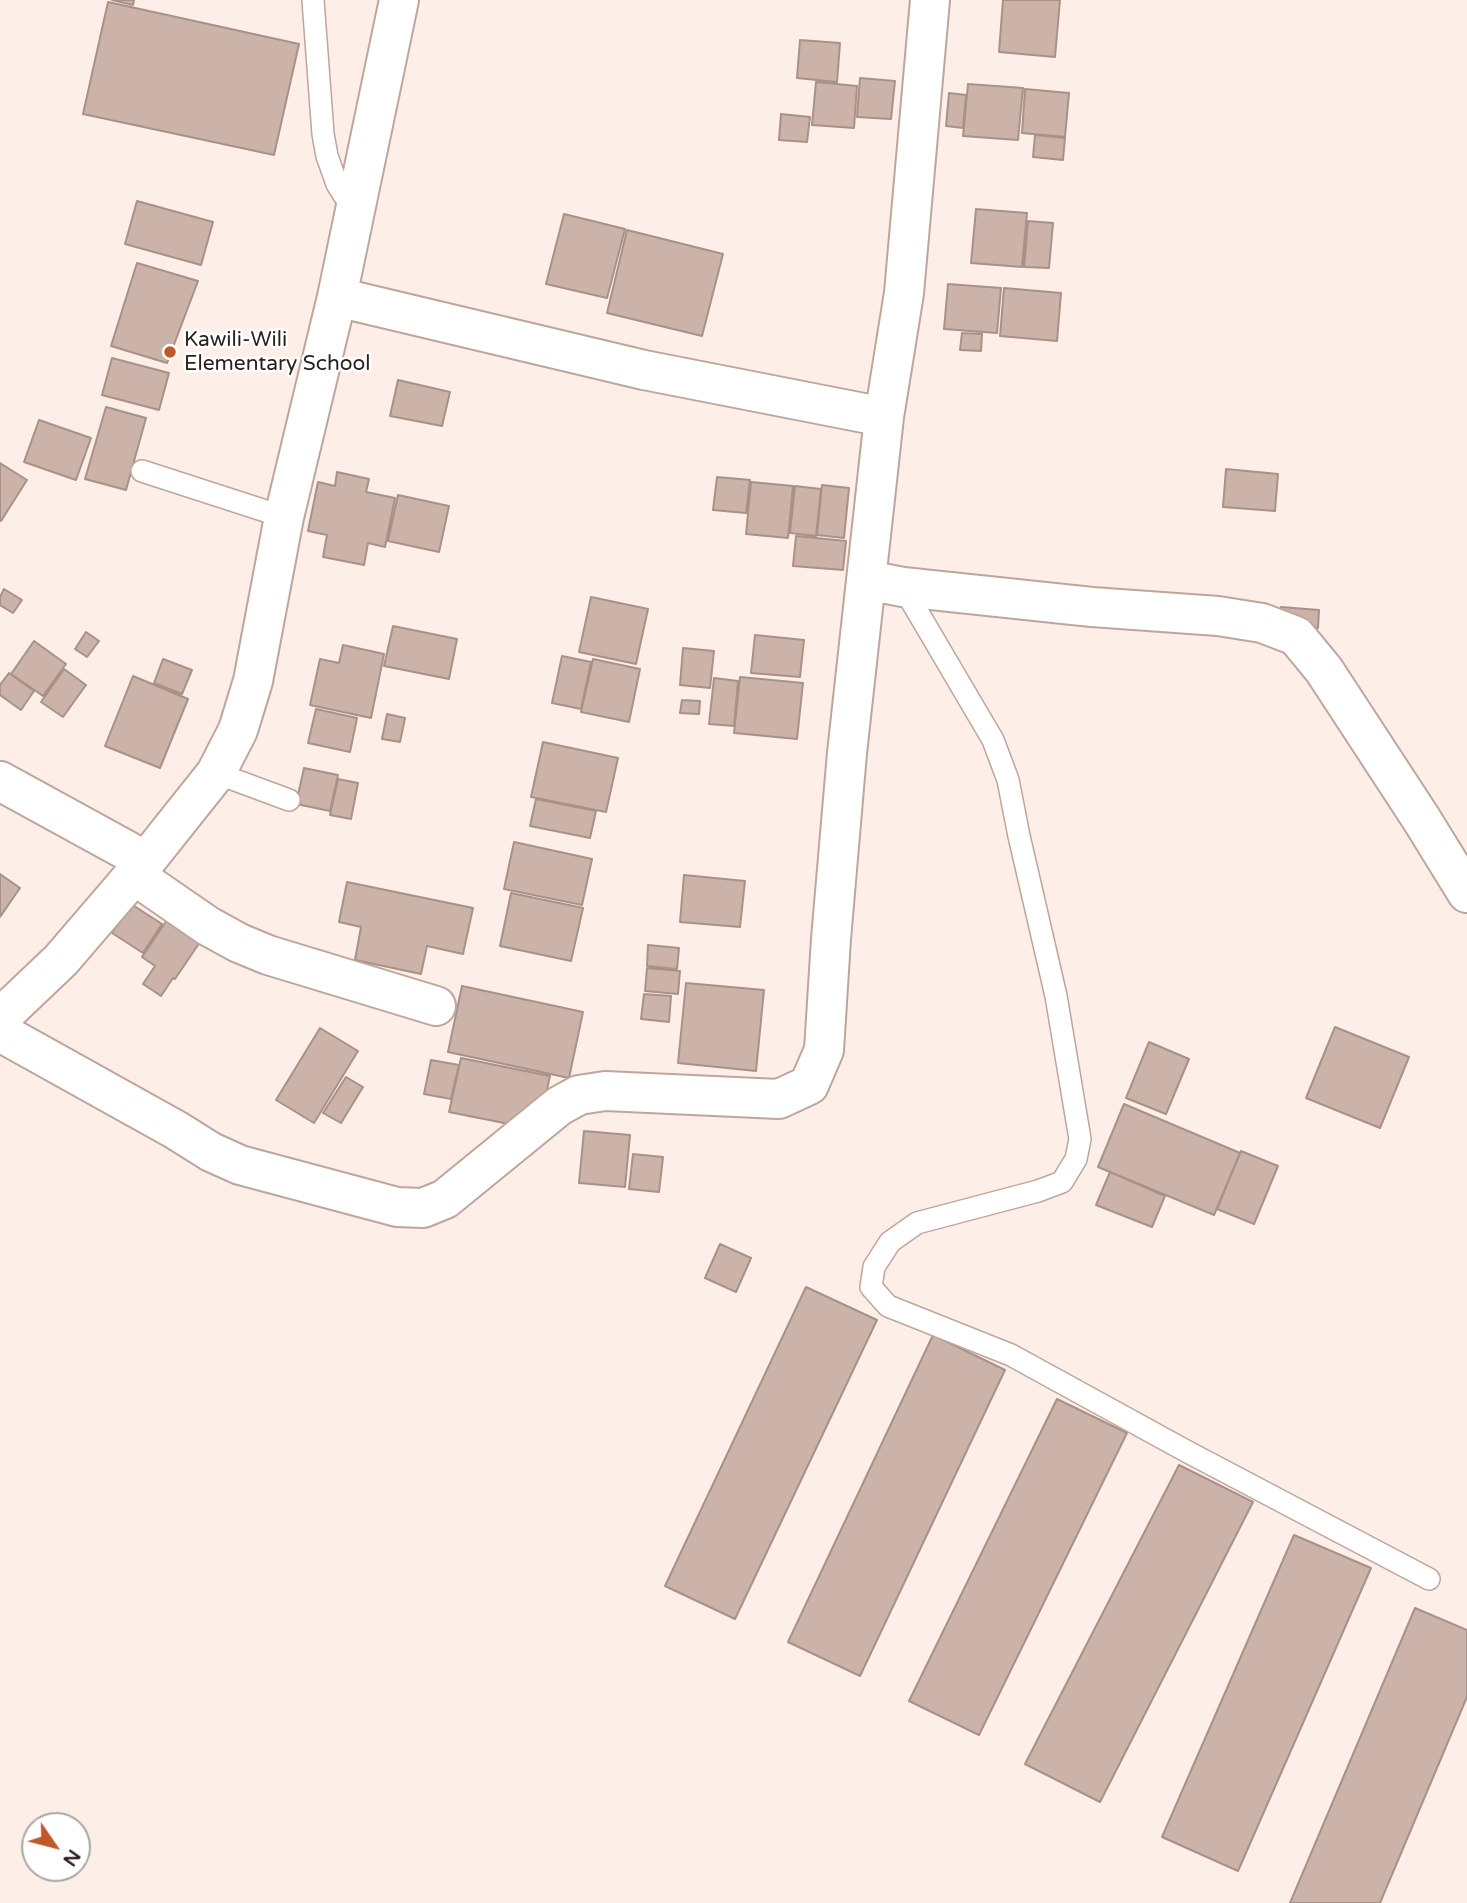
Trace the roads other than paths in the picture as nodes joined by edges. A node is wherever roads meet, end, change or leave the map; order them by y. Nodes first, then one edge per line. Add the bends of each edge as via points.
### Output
1 (313, 0) edge
2 (400, 0) edge
3 (930, 0) edge
4 (354, 213) junction
5 (337, 297) junction
6 (884, 417) junction
7 (142, 471) dead end
8 (284, 517) junction
9 (885, 583) junction
10 (216, 773) junction
11 (0, 781) edge
12 (289, 800) dead end
13 (140, 868) junction
14 (1467, 893) edge
15 (436, 1006) dead end
16 (0, 1018) edge
17 (0, 1032) edge
18 (1429, 1579) dead end

1 - 4 lane via 327,156
2 - 4 street
3 - 6 street via 904,293
4 - 5 street
5 - 6 street via 644,370
5 - 8 street
6 - 9 street
7 - 8 lane
8 - 10 street via 253,681
9 - 14 street via 1218,616 1262,623 1296,636 1324,670
9 - 17 street via 845,779 824,1050 809,1085 779,1099 605,1090 579,1095 559,1106 445,1199 423,1208 397,1207 240,1165
9 - 18 lane via 993,740 1009,780 1056,996 1080,1139 1076,1159 1062,1182 917,1223 890,1242 874,1267 871,1287 888,1306 1011,1355
10 - 12 lane
10 - 13 street
11 - 13 street
13 - 15 street via 208,926 239,943
13 - 16 street via 61,960

